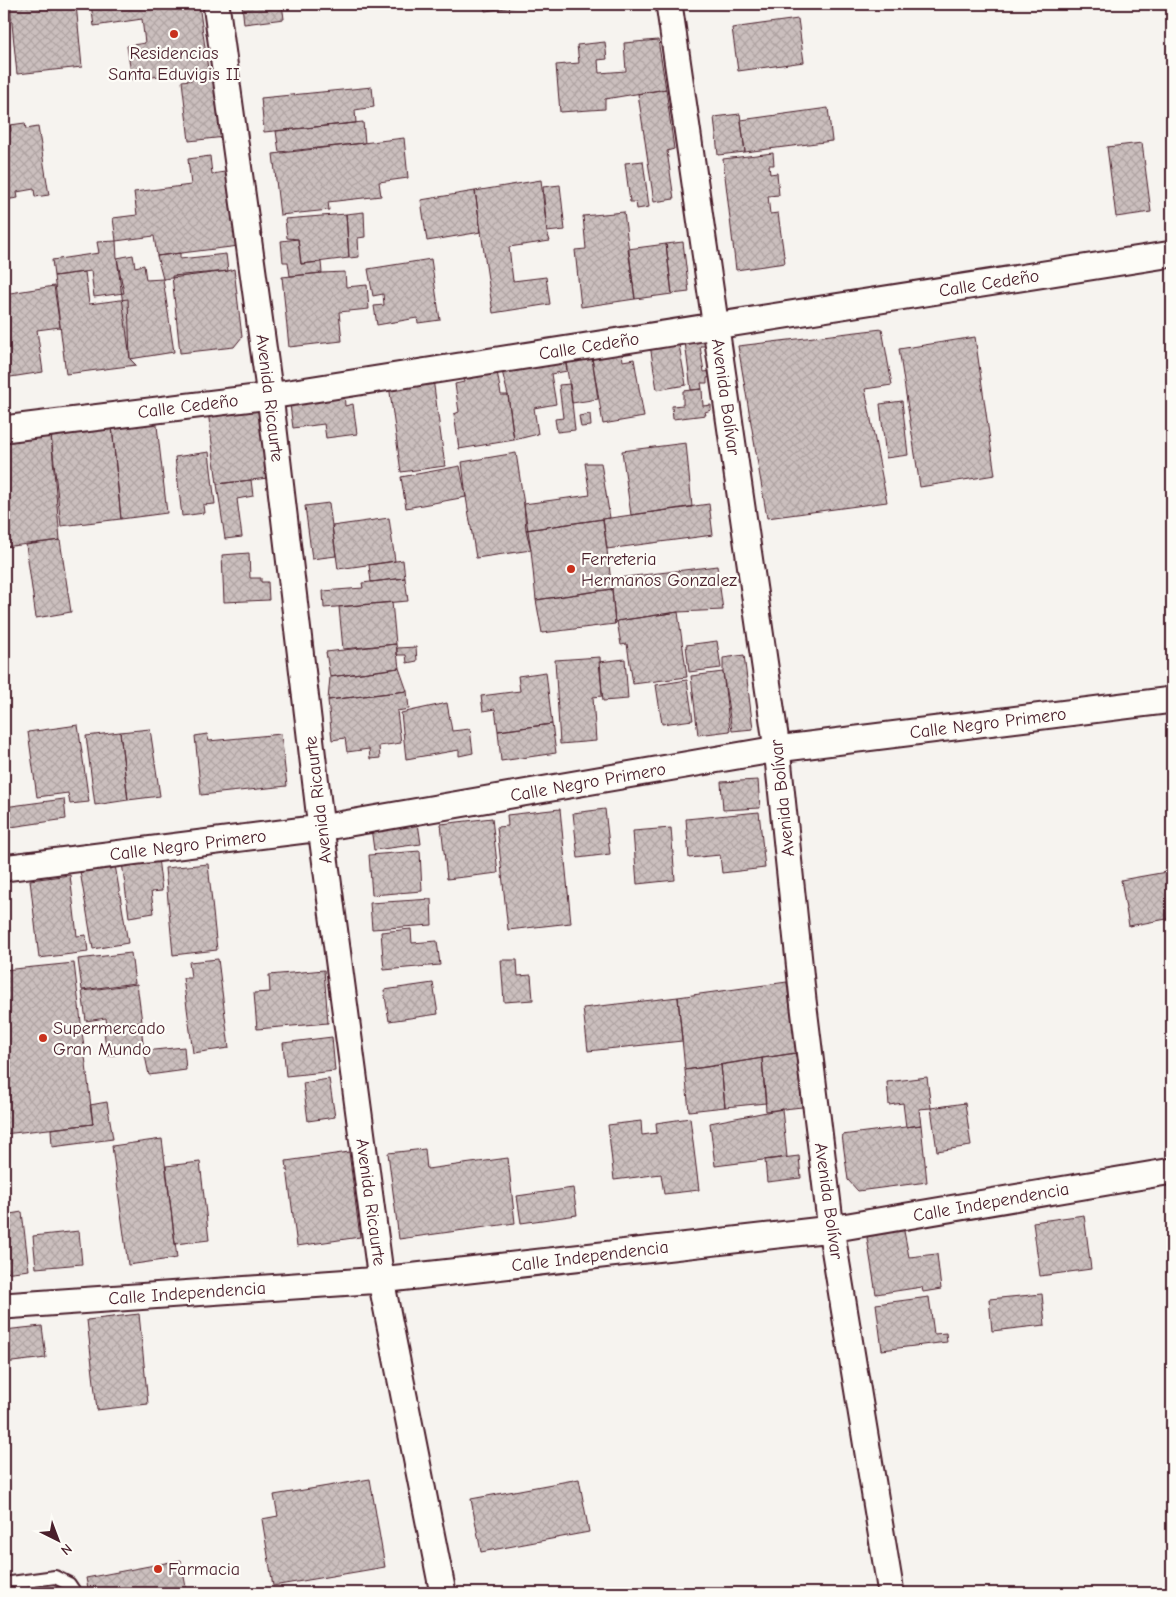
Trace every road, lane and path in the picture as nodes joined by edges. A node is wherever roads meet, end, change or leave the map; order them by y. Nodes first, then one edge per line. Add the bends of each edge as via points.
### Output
1 (216, 4) edge
2 (669, 4) edge
3 (1172, 254) edge
4 (715, 326) junction
5 (270, 396) junction
6 (4, 429) edge
7 (1172, 700) edge
8 (777, 749) junction
9 (321, 828) junction
10 (4, 868) edge
11 (1172, 1171) edge
12 (831, 1229) junction
13 (381, 1280) junction
14 (4, 1306) edge
15 (4, 1584) edge
16 (76, 1593) edge
17 (443, 1593) edge
18 (891, 1593) edge

1 - 5 street, Avenida Ricaurte
2 - 4 street, Avenida Bolívar
3 - 4 street, Calle Cedeño
4 - 5 street, Calle Cedeño
4 - 8 street, Avenida Bolívar
5 - 6 street, Calle Cedeño
5 - 9 street, Avenida Ricaurte
7 - 8 street, Calle Negro Primero
8 - 9 street, Calle Negro Primero
8 - 12 street, Avenida Bolívar
9 - 10 street, Calle Negro Primero
9 - 13 street, Avenida Ricaurte
11 - 12 street, Calle Independencia
12 - 13 street, Calle Independencia
12 - 18 street, Avenida Bolívar
13 - 14 street, Calle Independencia
13 - 17 street, Avenida Ricaurte
15 - 16 lane via 55,1577 69,1584

